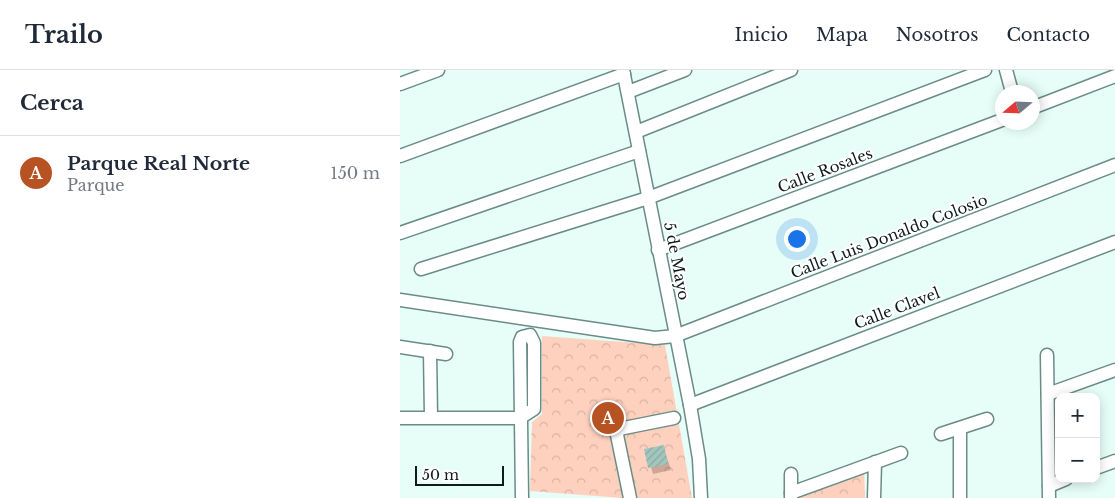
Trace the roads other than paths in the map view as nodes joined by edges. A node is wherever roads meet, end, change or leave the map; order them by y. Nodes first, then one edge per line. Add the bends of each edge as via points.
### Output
1 (438, 70) edge
2 (685, 70) edge
3 (791, 70) edge
4 (985, 70) edge
5 (1006, 70) edge
6 (624, 72) edge
7 (1115, 76) edge
8 (400, 84) edge
9 (1010, 85) edge
10 (628, 92) junction
11 (1040, 105) edge
12 (995, 123) edge
13 (636, 132) junction
14 (639, 151) junction
15 (400, 156) edge
16 (1115, 165) edge
17 (648, 198) junction
18 (400, 233) edge
19 (1115, 242) edge
20 (658, 250) junction
21 (421, 269) dead end
22 (400, 300) edge
23 (675, 336) junction
24 (400, 347) edge
25 (430, 351) junction
26 (446, 354) dead end
27 (1048, 355) dead end
28 (1115, 370) edge
29 (1048, 394) junction
30 (690, 405) junction
31 (431, 417) junction
32 (400, 418) edge
33 (520, 418) junction
34 (674, 418) dead end
35 (987, 419) dead end
36 (960, 429) junction
37 (941, 434) dead end
38 (901, 453) dead end
39 (1115, 461) edge
40 (875, 462) junction
41 (1100, 467) edge
42 (791, 474) dead end
43 (1061, 483) edge
44 (1049, 492) edge
45 (791, 495) edge
46 (522, 498) edge
47 (630, 498) edge
48 (701, 498) edge
49 (874, 498) edge
50 (960, 498) edge

1 - 8 street
2 - 10 street
3 - 13 street
4 - 17 street
5 - 9 street
6 - 10 street, 5 de Mayo
6 - 15 street
7 - 11 street
10 - 13 street, 5 de Mayo
12 - 20 street, Calle Rosales
13 - 14 street, 5 de Mayo
14 - 17 street, 5 de Mayo
14 - 18 street
16 - 23 street, Calle Luis Donaldo Colosio
17 - 20 street, 5 de Mayo
17 - 21 street
19 - 30 street, Calle Clavel
20 - 23 street, 5 de Mayo
22 - 23 street, Calle Luis Donaldo Colosio via 655,338
23 - 30 street, 5 de Mayo
24 - 25 street
25 - 26 street
25 - 31 street
27 - 29 street
28 - 29 street
29 - 44 street
30 - 48 street, 5 de Mayo via 699,459
31 - 32 street
31 - 33 street
33 - 33 street via 534,409 534,343 530,335 522,337 520,342
33 - 46 street
34 - 47 street via 619,429 617,435
35 - 36 street
36 - 37 street
36 - 50 street
38 - 40 street
39 - 41 street
40 - 45 street
40 - 49 street
42 - 45 street
43 - 44 street

